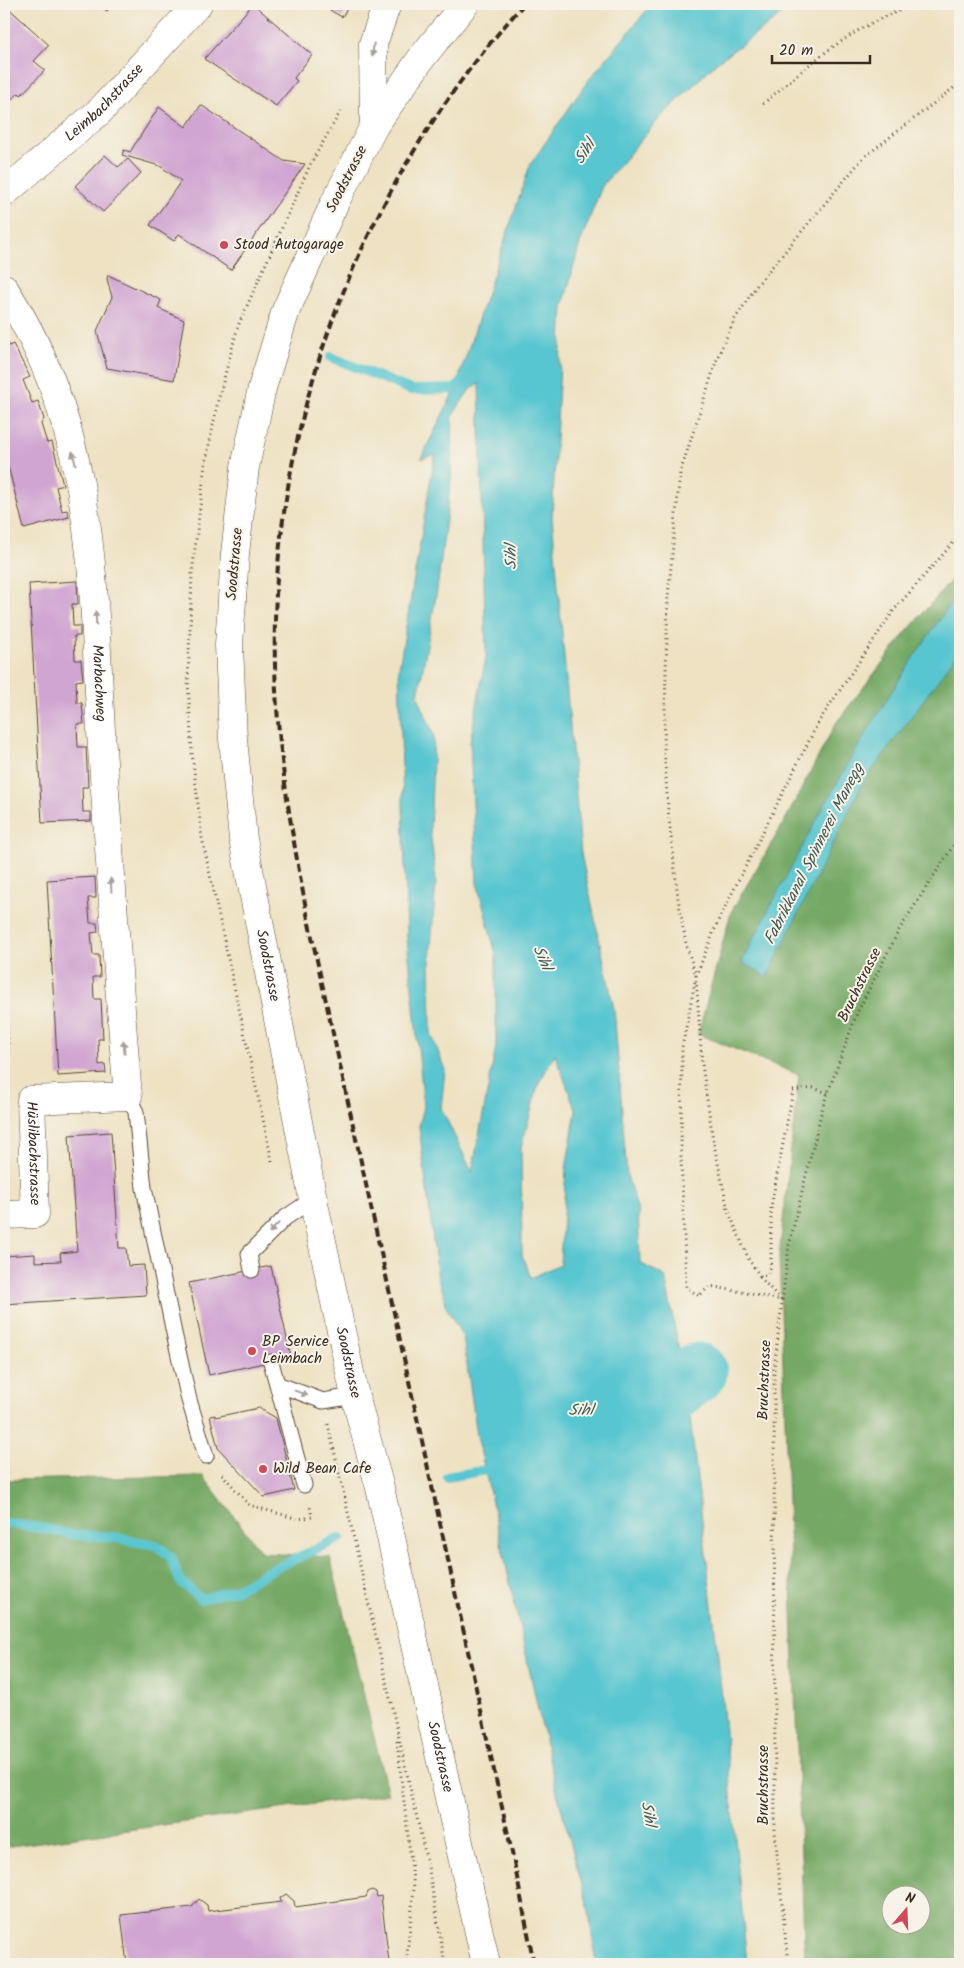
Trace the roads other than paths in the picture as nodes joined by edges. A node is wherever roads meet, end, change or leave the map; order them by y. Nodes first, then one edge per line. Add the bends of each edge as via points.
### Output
1 (198, 4) edge
2 (387, 4) edge
3 (465, 4) edge
4 (374, 126) junction
5 (4, 193) edge
6 (4, 288) edge
7 (128, 1096) junction
8 (313, 1199) junction
9 (4, 1215) edge
10 (252, 1270) dead end
11 (271, 1362) dead end
12 (276, 1384) junction
13 (355, 1396) junction
14 (206, 1456) road end
15 (304, 1485) dead end
16 (486, 1964) edge

1 - 5 main road, Leimbachstrasse via 100,111
2 -> 4 main road via 373,44
3 - 4 main road, Soodstrasse via 423,56
4 - 8 main road, Soodstrasse via 286,310 262,388 245,467 229,645 233,739 243,839
7 -> 6 main road, Marbachweg via 115,952 94,580 83,492 61,403 27,323
7 - 9 main road, Hüslibachstrasse via 31,1100 35,1214
7 - 14 lane via 136,1112 144,1188 174,1333
8 -> 10 lane via 285,1218 249,1254
8 - 13 main road, Soodstrasse
11 - 12 lane
12 -> 13 lane via 323,1401
12 - 15 lane
13 - 16 main road, Soodstrasse via 386,1516

